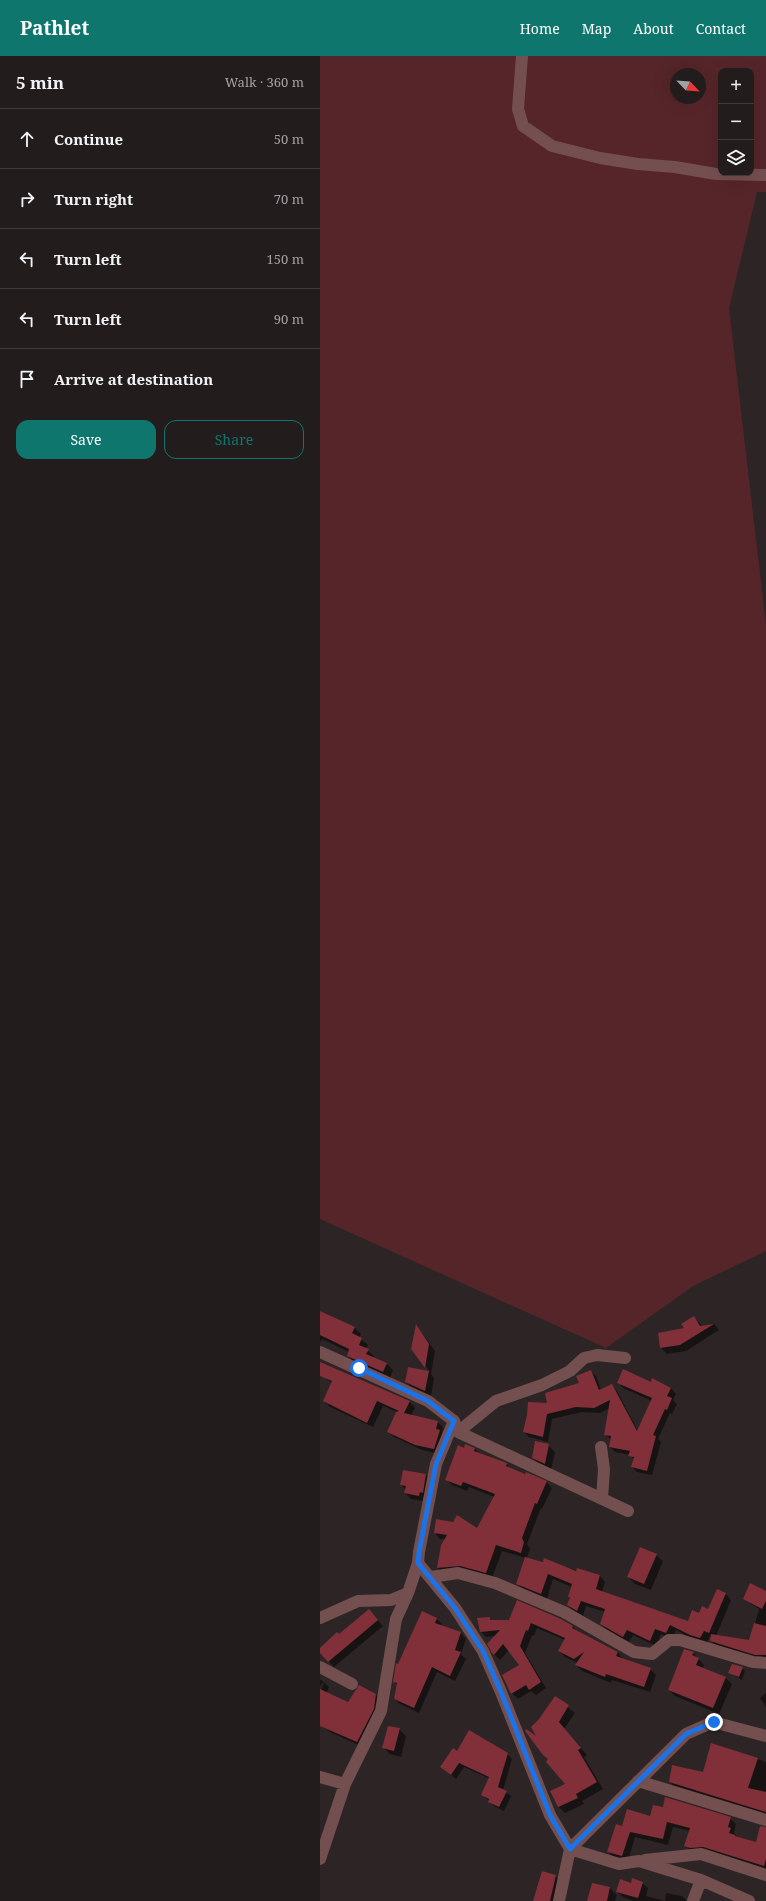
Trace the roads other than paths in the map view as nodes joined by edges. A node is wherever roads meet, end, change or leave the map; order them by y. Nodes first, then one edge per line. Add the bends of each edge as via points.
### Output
1 (522, 56) edge
2 (766, 175) edge
3 (320, 1352) edge
4 (625, 1358) dead end
5 (456, 1427) junction
6 (601, 1447) dead end
7 (602, 1499) junction
8 (628, 1511) dead end
9 (418, 1563) junction
10 (431, 1578) junction
11 (408, 1593) junction
12 (322, 1615) edge
13 (766, 1663) edge
14 (320, 1667) edge
15 (352, 1684) dead end
16 (766, 1736) edge
17 (320, 1777) edge
18 (638, 1781) junction
19 (345, 1784) junction
20 (766, 1820) edge
21 (570, 1849) junction
22 (320, 1859) edge
23 (640, 1861) junction
24 (766, 1875) edge
25 (701, 1880) junction
26 (559, 1901) edge
27 (693, 1901) edge
28 (749, 1901) edge

1 - 2 street via 518,109 523,126 552,146 638,164 716,174
3 - 5 street via 428,1401
4 - 5 street via 597,1355 584,1358 570,1372 496,1401
5 - 7 street
5 - 9 street via 436,1464
6 - 7 street via 604,1469
7 - 8 street
9 - 10 street
9 - 11 street
10 - 13 street via 458,1573 496,1582 564,1612 634,1652 652,1654 669,1640 680,1640 754,1662
10 - 21 street via 455,1608 483,1651 550,1815
11 - 12 street via 391,1600 358,1601
11 - 19 street via 396,1619 381,1711
14 - 15 street
16 - 18 street via 714,1722 686,1734
17 - 19 street
18 - 20 street
18 - 21 street
19 - 22 street
21 - 23 street via 619,1864
21 - 26 street
23 - 24 street via 701,1854
23 - 25 street
25 - 27 street
25 - 28 street

